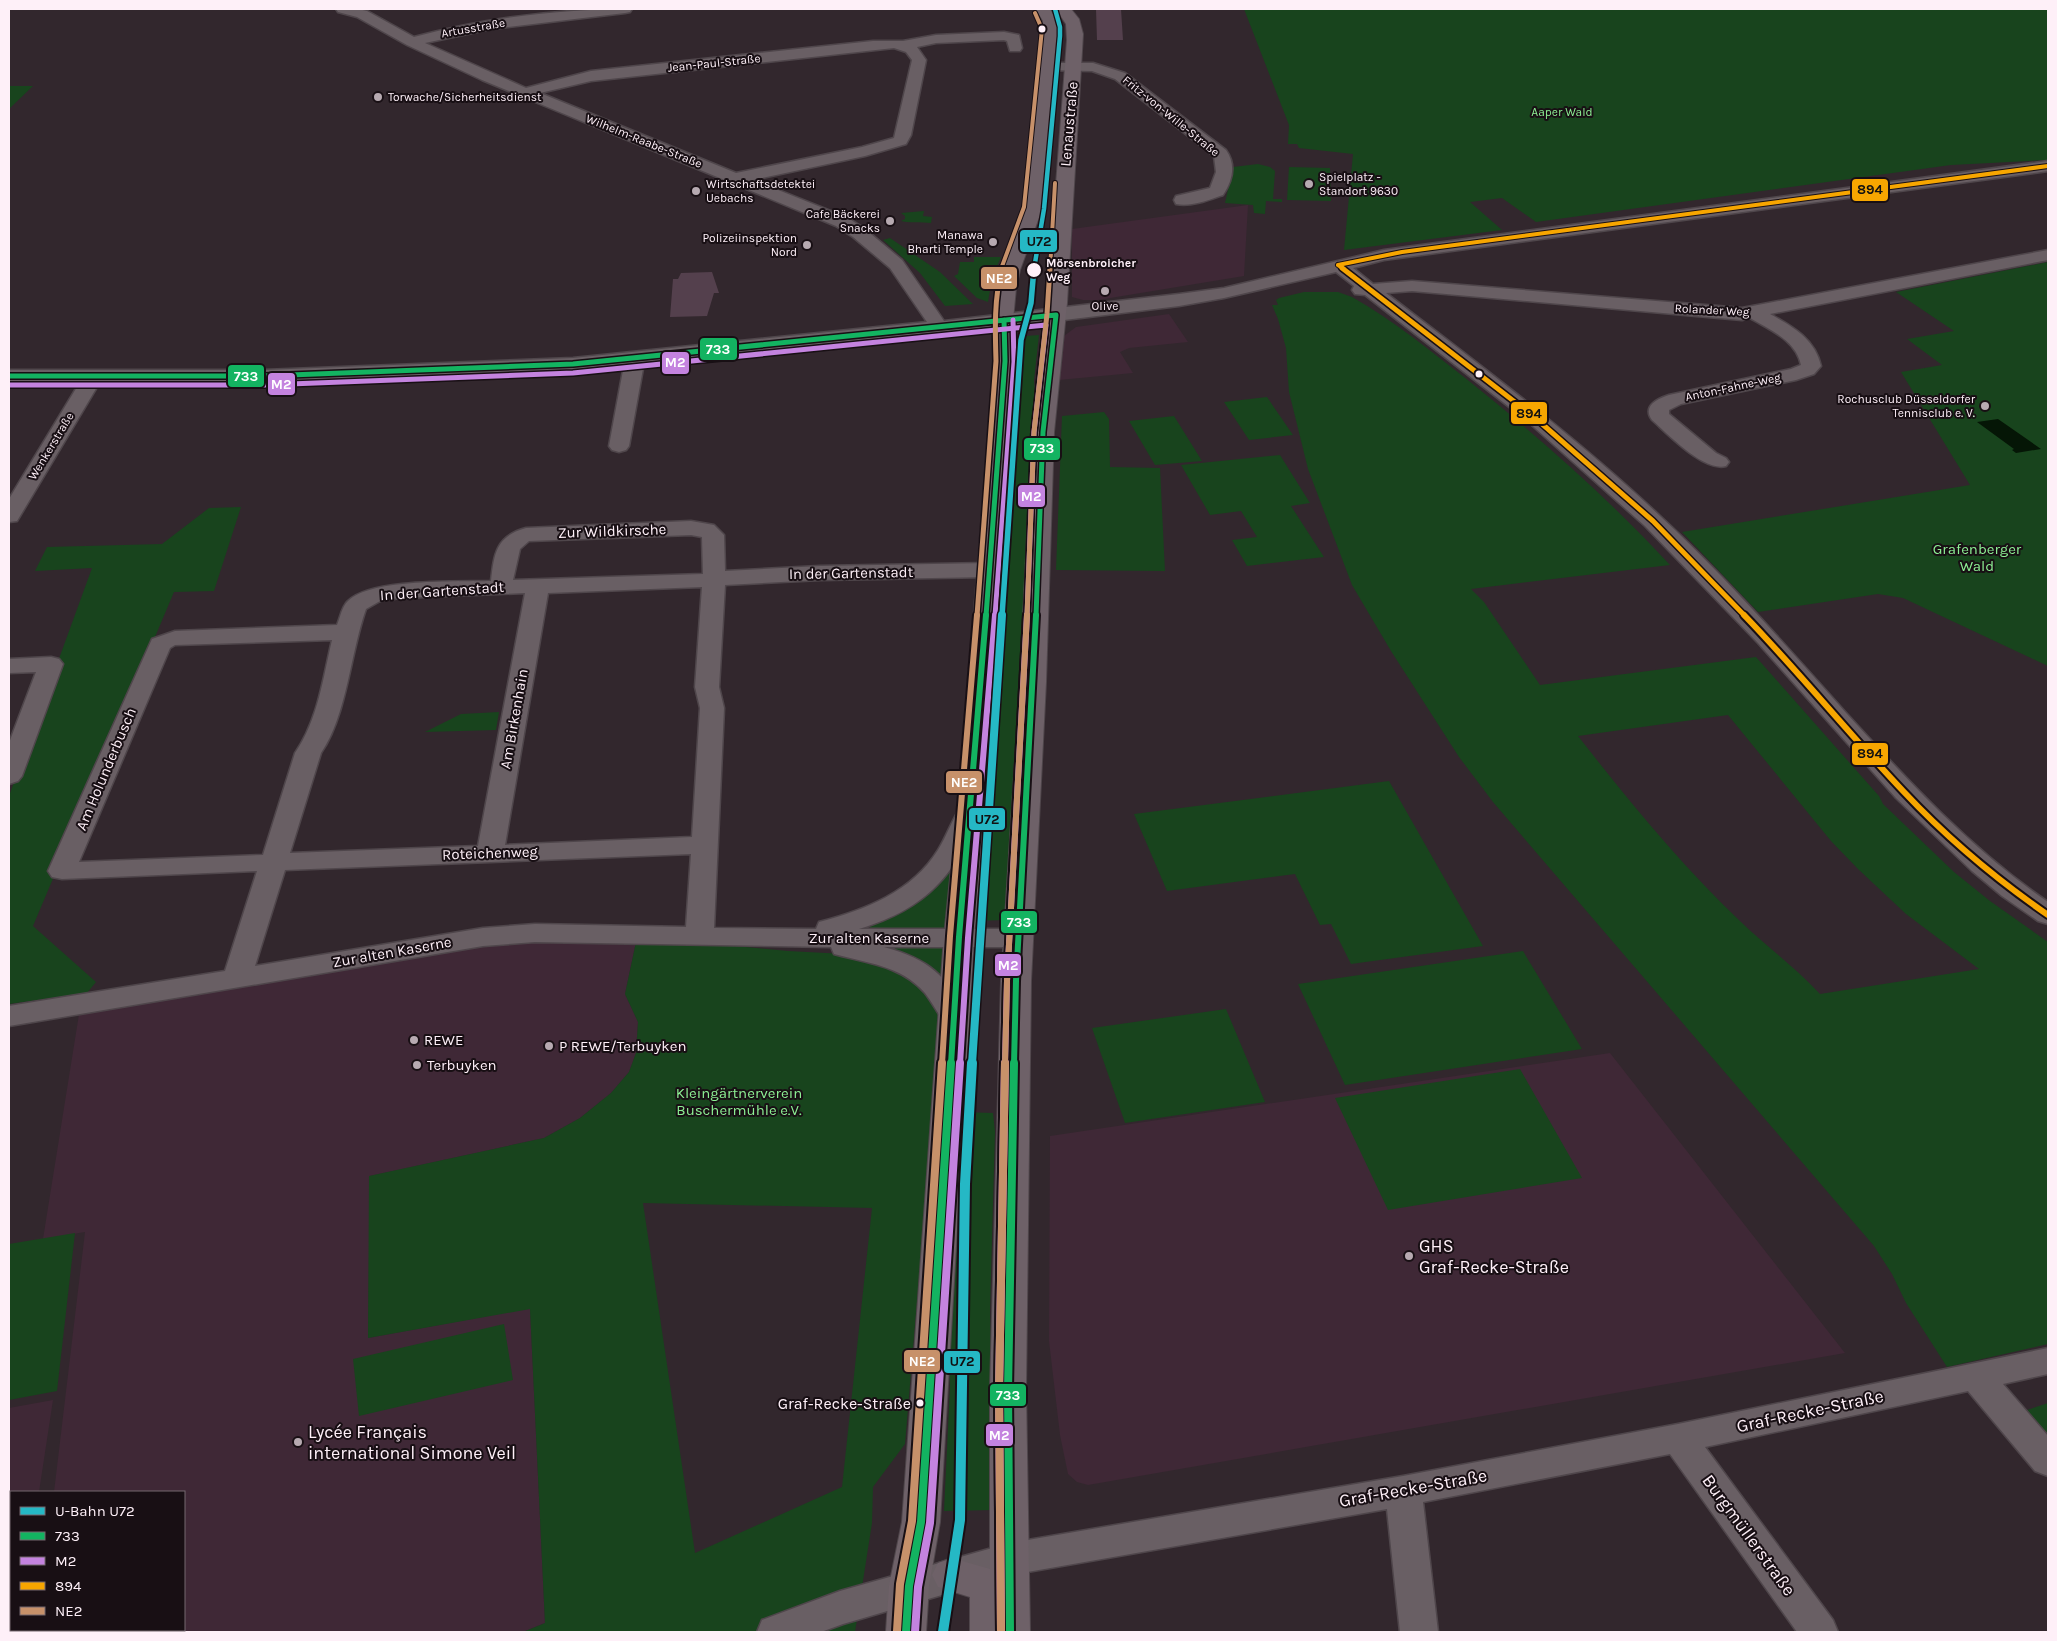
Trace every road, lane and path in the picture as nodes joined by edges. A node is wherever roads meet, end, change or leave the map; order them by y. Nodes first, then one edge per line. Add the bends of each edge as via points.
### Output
1 (343, 9) edge
2 (625, 9) edge
3 (1043, 9) edge
4 (1062, 9) edge
5 (412, 42) junction
6 (904, 45) junction
7 (1015, 48) dead end
8 (1048, 67) junction
9 (1074, 67) junction
10 (525, 93) junction
11 (2048, 166) edge
12 (736, 178) junction
13 (1182, 200) dead end
14 (2048, 255) edge
15 (1338, 265) junction
16 (1282, 280) junction
17 (1372, 291) junction
18 (1755, 313) junction
19 (1056, 315) junction
20 (1004, 320) junction
21 (939, 327) junction
22 (635, 358) junction
23 (9, 376) edge
24 (93, 377) junction
25 (620, 446) dead end
26 (1719, 462) dead end
27 (9, 516) edge
28 (989, 570) junction
29 (714, 580) junction
30 (538, 585) junction
31 (501, 586) junction
32 (346, 632) junction
33 (9, 666) edge
34 (9, 776) edge
35 (971, 810) junction
36 (704, 844) junction
37 (490, 853) junction
38 (275, 862) junction
39 (2048, 915) edge
40 (700, 936) junction
41 (959, 937) junction
42 (779, 938) junction
43 (1018, 938) junction
44 (237, 979) junction
45 (954, 1015) junction
46 (9, 1016) edge
47 (2048, 1361) edge
48 (1976, 1376) junction
49 (1678, 1438) junction
50 (2048, 1461) edge
51 (1403, 1491) junction
52 (1010, 1560) junction
53 (952, 1574) junction
54 (909, 1586) junction
55 (785, 1631) edge
56 (906, 1632) edge
57 (990, 1632) edge
58 (1010, 1632) edge
59 (1419, 1632) edge
60 (1819, 1632) edge

1 - 5 street, Wilhelm-Raabe-Straße via 362,14
2 - 5 street, Artusstraße via 490,25
3 - 8 main road, Lenaustraße via 1051,25
4 - 9 main road, Lenaustraße via 1071,17 1075,27
5 - 10 street, Wilhelm-Raabe-Straße
6 - 7 street, Jean-Paul-Straße via 936,39 1004,36 1014,38
6 - 10 street, Jean-Paul-Straße via 873,45 591,76
6 - 12 street via 914,50 920,60 902,138 894,143
8 - 9 street, Fritz-von-Wille-Straße
8 - 20 main road, Lenaustraße via 1033,209 1029,228 1008,278
9 - 13 street, Fritz-von-Wille-Straße via 1110,71 1120,76 1224,158 1223,178 1217,191
9 - 19 main road, Lenaustraße
10 - 12 street, Wilhelm-Raabe-Straße
11 - 15 street via 1402,252
12 - 21 street, Wilhelm-Raabe-Straße via 824,214 859,233 896,264
14 - 18 street, Rolander Weg
15 - 16 street
15 - 17 street
16 - 17 street via 1320,280
16 - 19 street via 1199,297
17 - 18 street, Rolander Weg via 1412,286
17 - 39 street via 1533,416 1653,521 1766,638 1905,794 1982,865
18 - 26 street, Anton-Fahne-Weg via 1799,341 1811,360 1811,366 1796,374 1676,399 1658,410 1659,416
19 - 20 street
19 - 43 main road, Lenaustraße via 1043,432 1034,672
20 - 21 street
20 - 28 main road, Lenaustraße via 1005,361
21 - 22 street
22 - 24 street via 564,364 264,376
22 - 25 street
23 - 24 street
24 - 27 street, Wenkerstraße
28 - 29 street, In der Gartenstadt via 774,574
28 - 35 main road, Lenaustraße
29 - 30 street, In der Gartenstadt
29 - 31 street, Zur Wildkirsche via 713,535 691,528 535,534 516,538 509,545
29 - 36 street via 707,687 712,708
30 - 31 street, In der Gartenstadt
30 - 37 street, Am Birkenhain
31 - 32 street, In der Gartenstadt via 374,595 356,605
32 - 38 street, In der Gartenstadt via 327,712 318,739 308,753
32 - 38 street, Am Holunderbusch via 175,638 160,644 62,872
33 - 34 street via 51,664
35 - 41 main road, Lenaustraße
35 - 42 street, Zur alten Kaserne via 944,862 917,891 887,910 857,922
36 - 37 street, Roteichenweg
36 - 40 street
37 - 38 street, Roteichenweg
38 - 44 street, In der Gartenstadt
40 - 42 street, Zur alten Kaserne
40 - 44 street, Zur alten Kaserne via 535,933 483,937
41 - 42 street, Zur alten Kaserne
41 - 43 street, Zur alten Kaserne
41 - 45 main road, Lenaustraße
42 - 45 street, Zur alten Kaserne via 856,950 901,963 918,971 933,984
43 - 52 main road, Lenaustraße via 1008,1380
44 - 46 street, Zur alten Kaserne
45 - 54 main road, Lenaustraße via 924,1488
47 - 48 street, Graf-Recke-Straße
48 - 49 street, Graf-Recke-Straße
48 - 50 street
49 - 51 street, Graf-Recke-Straße
49 - 60 street, Burgmüllerstraße
51 - 52 street, Graf-Recke-Straße
51 - 59 street
52 - 53 street, Graf-Recke-Straße
52 - 58 main road, Lenaustraße
53 - 54 street, Graf-Recke-Straße
53 - 57 main road via 979,1580 991,1594
54 - 55 street, Graf-Recke-Straße via 840,1608
54 - 56 main road, Lenaustraße

